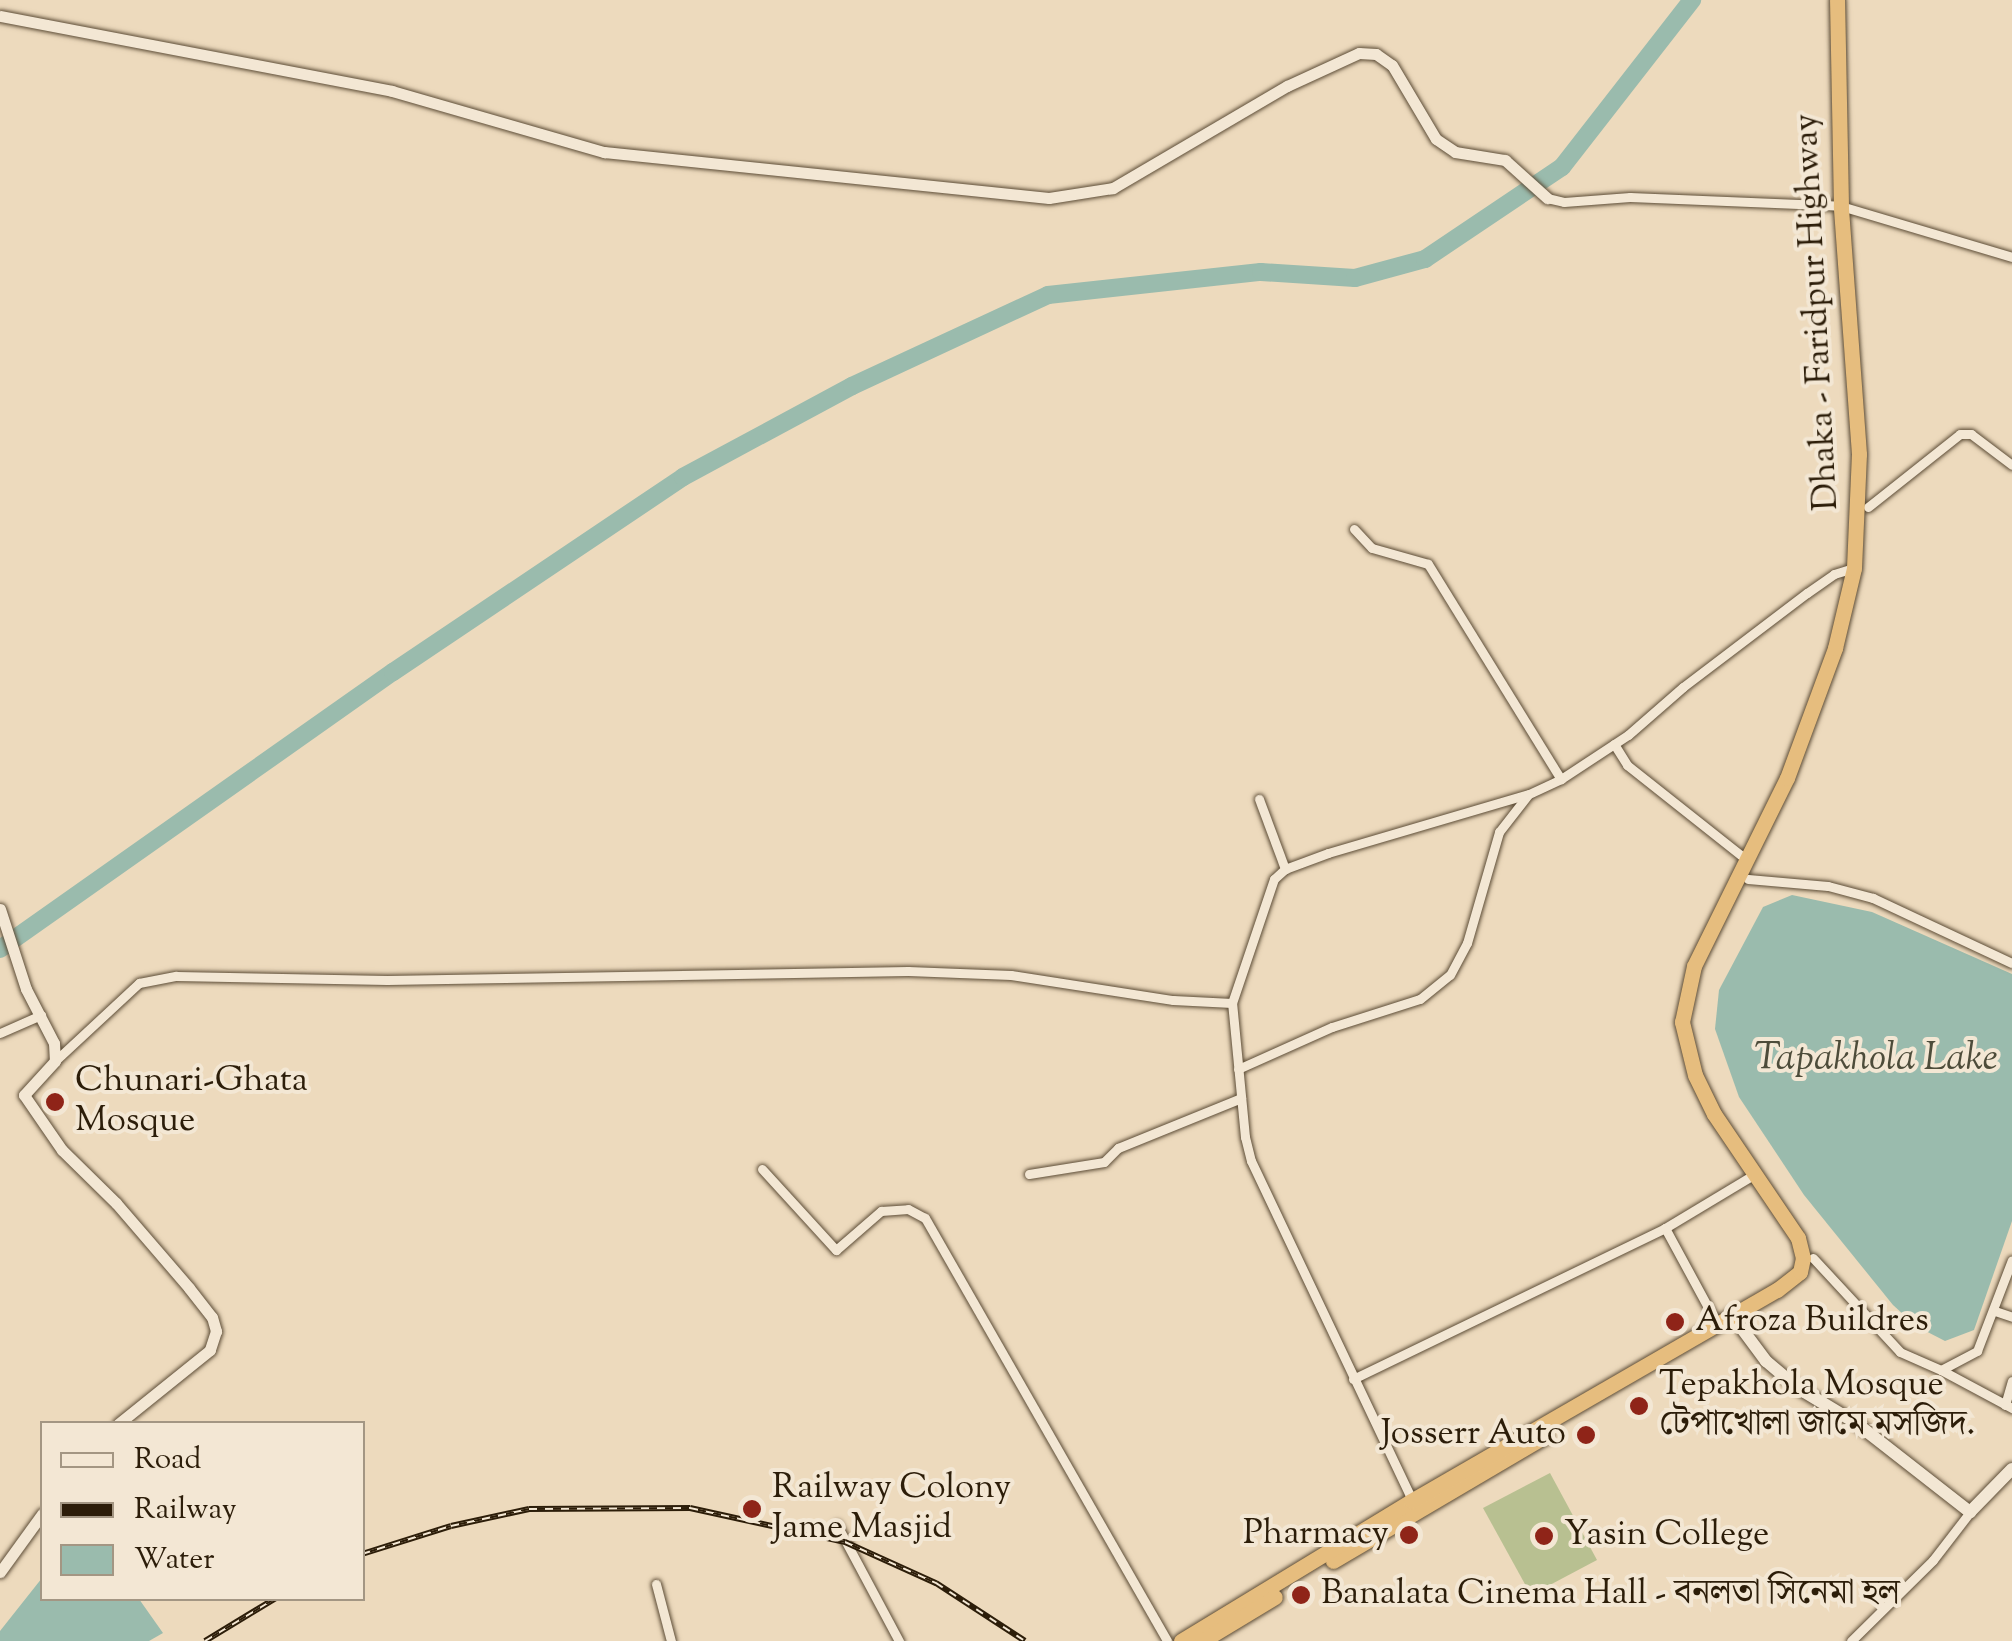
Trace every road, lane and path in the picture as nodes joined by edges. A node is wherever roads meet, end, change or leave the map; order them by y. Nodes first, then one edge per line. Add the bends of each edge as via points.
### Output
1 (1837, 0) edge
2 (1845, 0) edge
3 (0, 16) edge
4 (1547, 198) joint
5 (1846, 206) junction
6 (2012, 256) edge
7 (1859, 392) junction
8 (2012, 465) edge
9 (1868, 507) junction
10 (1354, 529) dead end
11 (1854, 568) junction
12 (1817, 709) junction
13 (1614, 744) junction
14 (1561, 779) junction
15 (1529, 794) junction
16 (1259, 799) dead end
17 (1751, 858) junction
18 (1284, 869) junction
19 (1748, 879) junction
20 (0, 910) edge
21 (2012, 963) edge
22 (1232, 1003) junction
23 (41, 1015) junction
24 (0, 1033) edge
25 (55, 1061) junction
26 (1238, 1069) junction
27 (1699, 1074) junction
28 (1241, 1098) junction
29 (762, 1169) dead end
30 (1028, 1174) dead end
31 (1755, 1174) junction
32 (1665, 1228) junction
33 (1813, 1258) junction
34 (2012, 1260) edge
35 (1995, 1311) junction
36 (2012, 1317) edge
37 (1728, 1319) junction
38 (1940, 1370) junction
39 (1353, 1379) junction
40 (2012, 1381) edge
41 (2008, 1407) edge
42 (122, 1421) edge
43 (2012, 1469) edge
44 (1415, 1506) junction
45 (1970, 1512) junction
46 (40, 1517) edge
47 (837, 1525) dead end
48 (1328, 1559) junction
49 (0, 1572) edge
50 (656, 1584) dead end
51 (671, 1641) edge
52 (899, 1641) edge
53 (1167, 1641) edge
54 (1181, 1641) edge
55 (1202, 1641) edge
56 (1852, 1641) edge

1 - 5 highway, Dhaka - Faridpur Highway
2 - 5 highway, Dhaka - Faridpur Highway
3 - 4 street via 392,91 604,152 1049,198 1113,188 1287,86 1359,54 1376,54 1392,66 1436,139 1455,152 1514,165
4 - 5 street
5 - 6 street
5 - 7 highway, Dhaka - Faridpur Highway
7 - 9 highway, Dhaka - Faridpur Highway
7 - 11 highway, Dhaka - Faridpur Highway
8 - 9 street via 1971,434 1960,434
9 - 12 highway, Dhaka - Faridpur Highway via 1858,598
10 - 14 street via 1372,548 1428,564
11 - 12 highway, Dhaka - Faridpur Highway
11 - 13 street via 1807,592
12 - 17 highway, Dhaka - Faridpur Highway
13 - 14 street
13 - 17 street via 1627,764
14 - 15 street
15 - 18 street
15 - 26 street via 1499,832 1467,943 1450,974 1420,999
16 - 18 street
17 - 19 highway, Dhaka - Faridpur Highway
17 - 27 highway, Dhaka - Faridpur Highway via 1684,994 1682,1022
18 - 22 street via 1274,879
19 - 21 street via 1828,886 1873,898
19 - 27 highway, Dhaka - Faridpur Highway via 1692,996
20 - 23 street
22 - 25 street via 1011,976 908,971 386,980 176,976 139,983
22 - 26 street
23 - 24 street
23 - 25 street
25 - 42 street via 24,1095 62,1150 189,1288 216,1331 210,1350
26 - 28 street
27 - 31 highway, Dhaka - Faridpur Highway via 1714,1114
27 - 33 highway, Dhaka - Faridpur Highway via 1794,1214
28 - 30 street via 1118,1148 1104,1162
28 - 39 street via 1251,1161
29 - 53 street via 836,1250 881,1211 908,1209 926,1218
31 - 32 street
31 - 37 highway, Dhaka - Faridpur Highway via 1798,1238 1802,1264 1777,1290
32 - 37 street
32 - 39 street
33 - 37 highway, Dhaka - Faridpur Highway via 1807,1278
33 - 38 street via 1900,1352
34 - 35 street
35 - 36 street
35 - 38 street via 1977,1352
37 - 44 highway, Dhaka - Faridpur Highway
37 - 45 main road via 1798,1388 1856,1422
38 - 41 street
39 - 44 street
40 - 41 street
43 - 45 main road
44 - 48 highway, Dhaka - Faridpur Highway
45 - 56 street via 1933,1560
46 - 49 street
47 - 52 street
48 - 54 highway, Dhaka - Faridpur Highway
48 - 55 highway, Dhaka - Faridpur Highway
50 - 51 street

